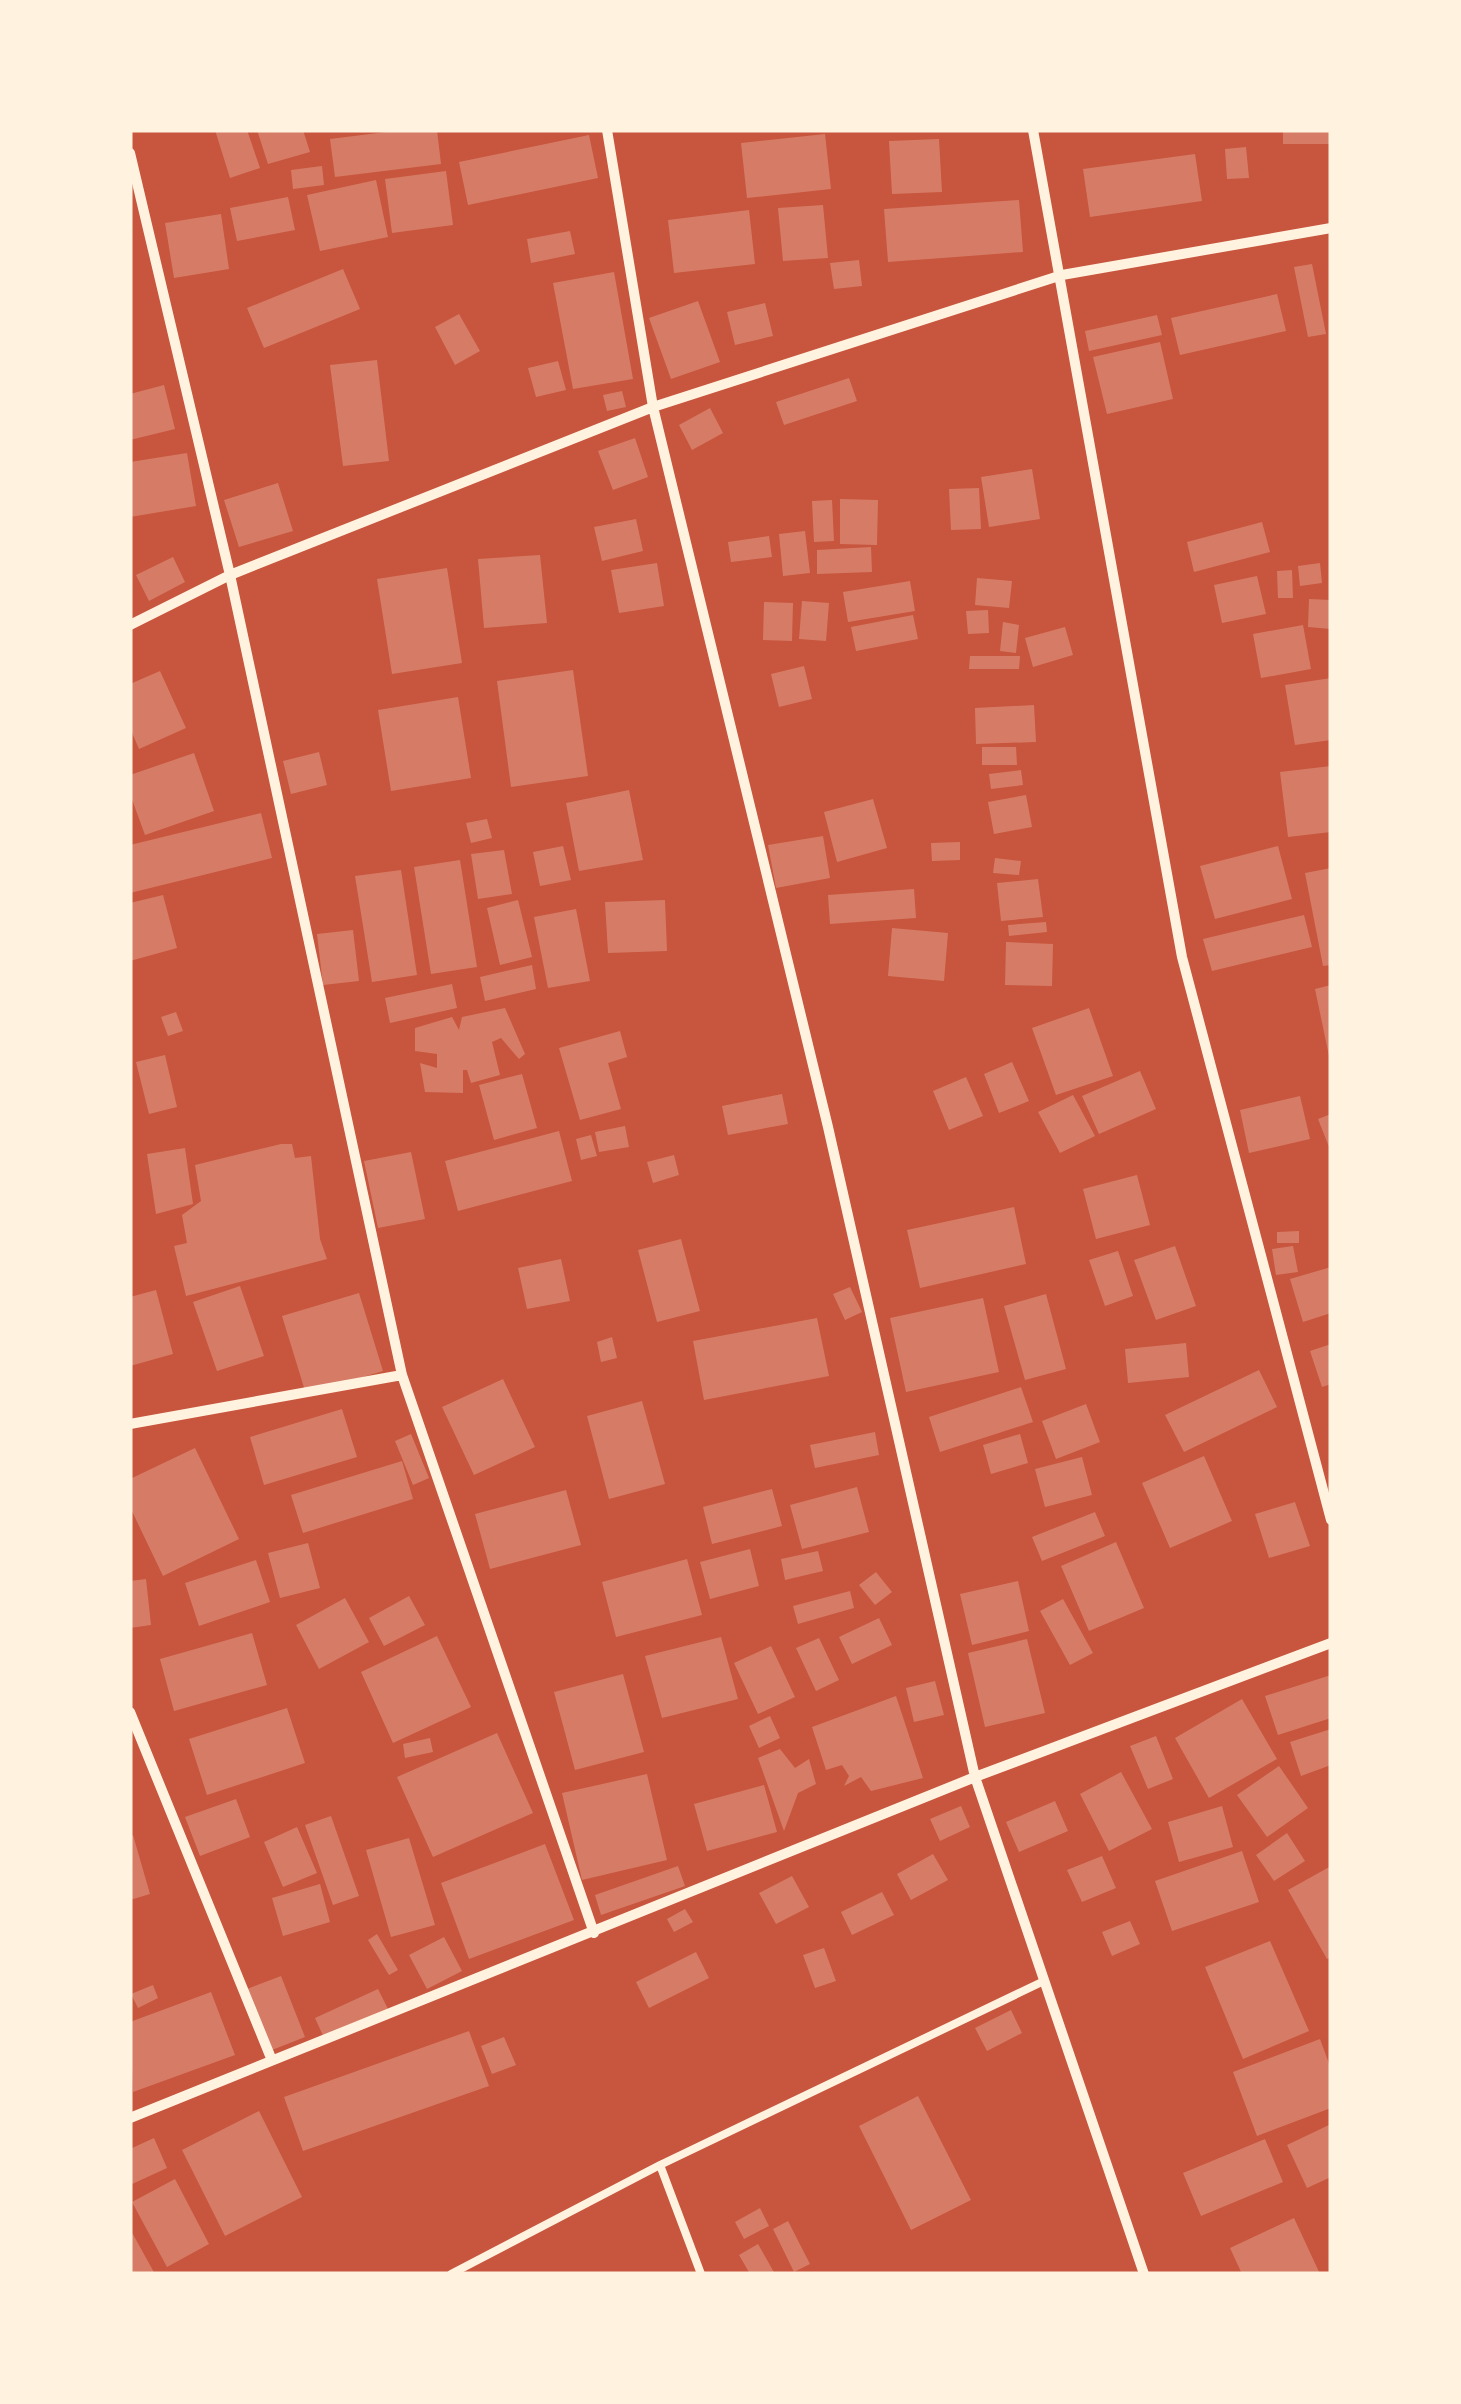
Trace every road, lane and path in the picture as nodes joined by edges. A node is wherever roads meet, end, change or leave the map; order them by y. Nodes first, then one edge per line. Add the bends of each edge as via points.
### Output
1 (607, 130) edge
2 (1033, 130) edge
3 (130, 154) edge
4 (1331, 228) edge
5 (1062, 274) junction
6 (653, 406) junction
7 (230, 574) junction
8 (130, 624) edge
9 (402, 1375) junction
10 (130, 1424) edge
11 (1331, 1520) edge
12 (1331, 1643) edge
13 (130, 1712) edge
14 (975, 1777) junction
15 (594, 1933) junction
16 (1044, 1980) junction
17 (271, 2058) junction
18 (130, 2118) edge
19 (660, 2165) junction
20 (451, 2274) edge
21 (701, 2274) edge
22 (1144, 2274) edge

1 - 6 street
2 - 5 street
3 - 7 street
4 - 5 street
5 - 6 street
5 - 11 street via 1182,957
6 - 7 street
6 - 14 street via 828,1126
7 - 8 street
7 - 9 street
9 - 10 street
9 - 15 street
12 - 14 street
13 - 17 street
14 - 15 street
14 - 16 street
15 - 17 street
16 - 19 lane
16 - 22 street
17 - 18 street
19 - 20 lane
19 - 21 lane

